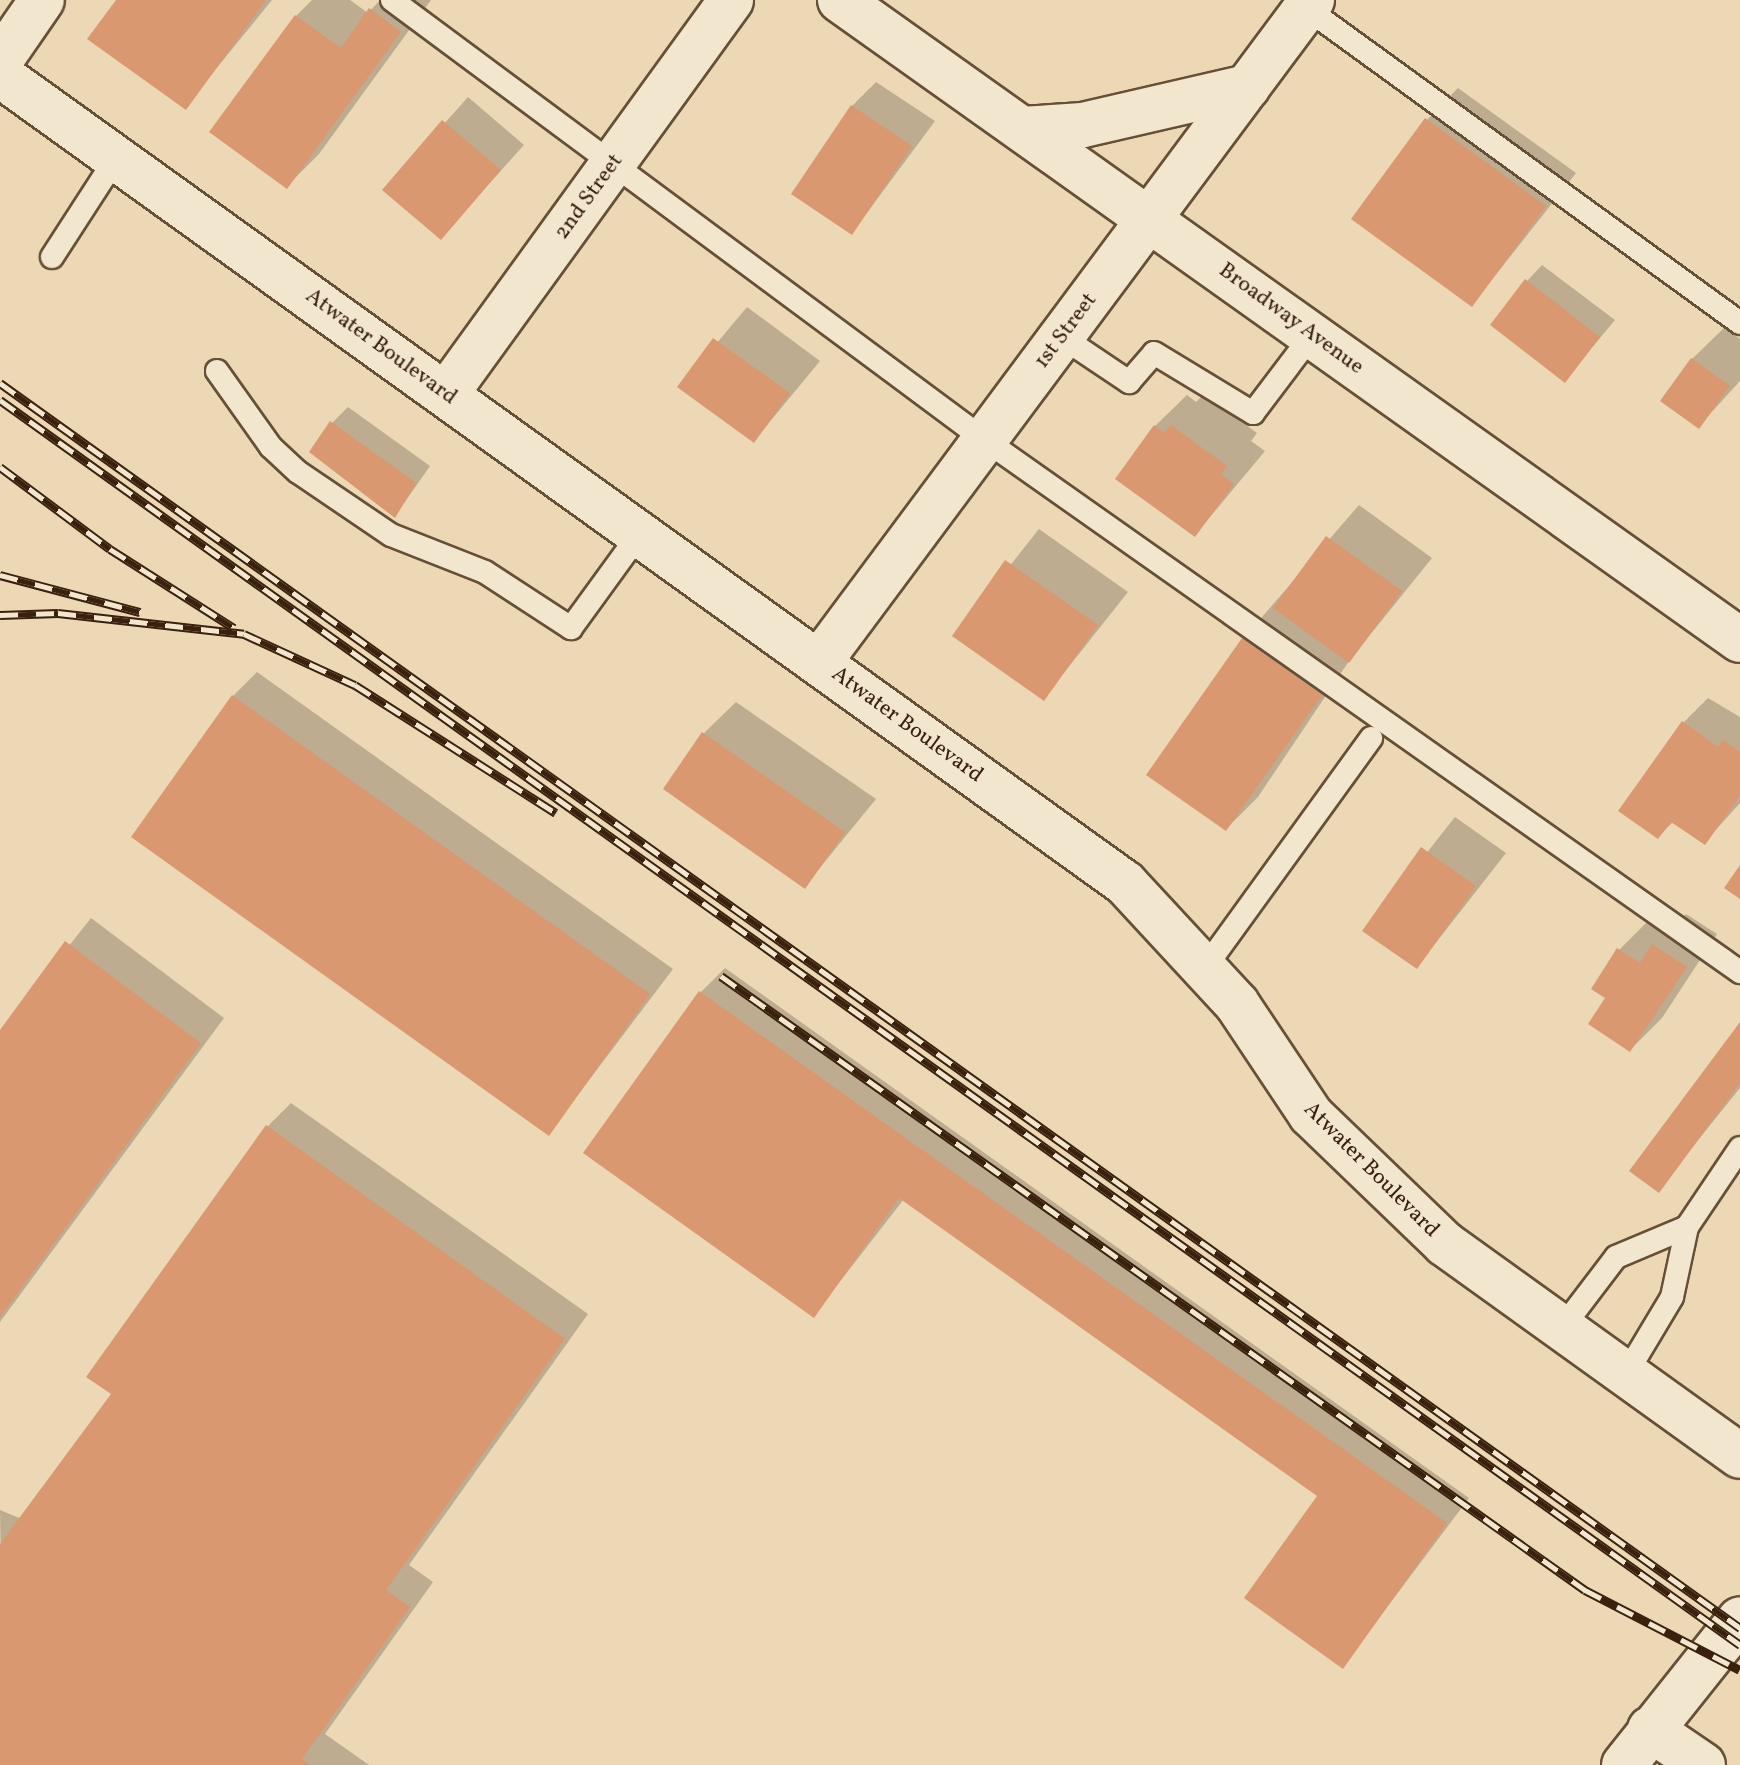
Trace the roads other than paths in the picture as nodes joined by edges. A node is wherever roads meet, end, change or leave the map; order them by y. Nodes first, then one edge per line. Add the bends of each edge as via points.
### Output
1 (42, 0) edge
2 (392, 0) edge
3 (731, 0) edge
4 (840, 0) edge
5 (1309, 4) edge
6 (0, 61) edge
7 (0, 75) edge
8 (1248, 87) junction
9 (1022, 129) junction
10 (116, 158) junction
11 (615, 162) junction
12 (1150, 219) junction
13 (52, 257) dead end
14 (1740, 323) edge
15 (1312, 335) junction
16 (1062, 337) junction
17 (217, 371) dead end
18 (446, 394) junction
19 (985, 440) junction
20 (640, 533) junction
21 (1740, 640) edge
22 (820, 661) junction
23 (1371, 738) dead end
24 (1204, 969) junction
25 (1740, 972) edge
26 (1740, 1148) edge
27 (1687, 1227) junction
28 (1562, 1328) junction
29 (1626, 1374) junction
30 (1740, 1456) edge
31 (1740, 1619) edge
32 (1650, 1729) junction
33 (1624, 1765) edge
34 (1703, 1765) edge

1 - 6 street
2 - 11 lane
3 - 11 street, 2nd Street
4 - 9 street, Broadway Avenue
5 - 8 street, 1st Street
5 - 14 lane
7 - 10 street, Atwater Boulevard
8 - 9 street via 1083,125
8 - 12 street, 1st Street
9 - 12 street, Broadway Avenue
10 - 13 lane
10 - 18 street, Atwater Boulevard
11 - 18 street, 2nd Street
11 - 19 lane
12 - 15 street, Broadway Avenue
12 - 16 street, 1st Street
15 - 16 lane via 1253,413 1154,353 1129,382
15 - 21 street, Broadway Avenue
16 - 19 street, 1st Street
17 - 20 lane via 271,447 298,472 391,535 485,572 571,628
18 - 20 street, Atwater Boulevard
19 - 22 street, 1st Street
19 - 25 lane
20 - 22 street, Atwater Boulevard
22 - 24 street, Atwater Boulevard via 1125,883
23 - 24 lane
24 - 28 street, Atwater Boulevard via 1311,1115 1445,1244
26 - 27 lane
27 - 28 lane via 1616,1257
27 - 29 lane via 1672,1297
28 - 29 street, Atwater Boulevard
29 - 30 street, Atwater Boulevard
31 - 32 street
32 - 33 street
32 - 34 street

